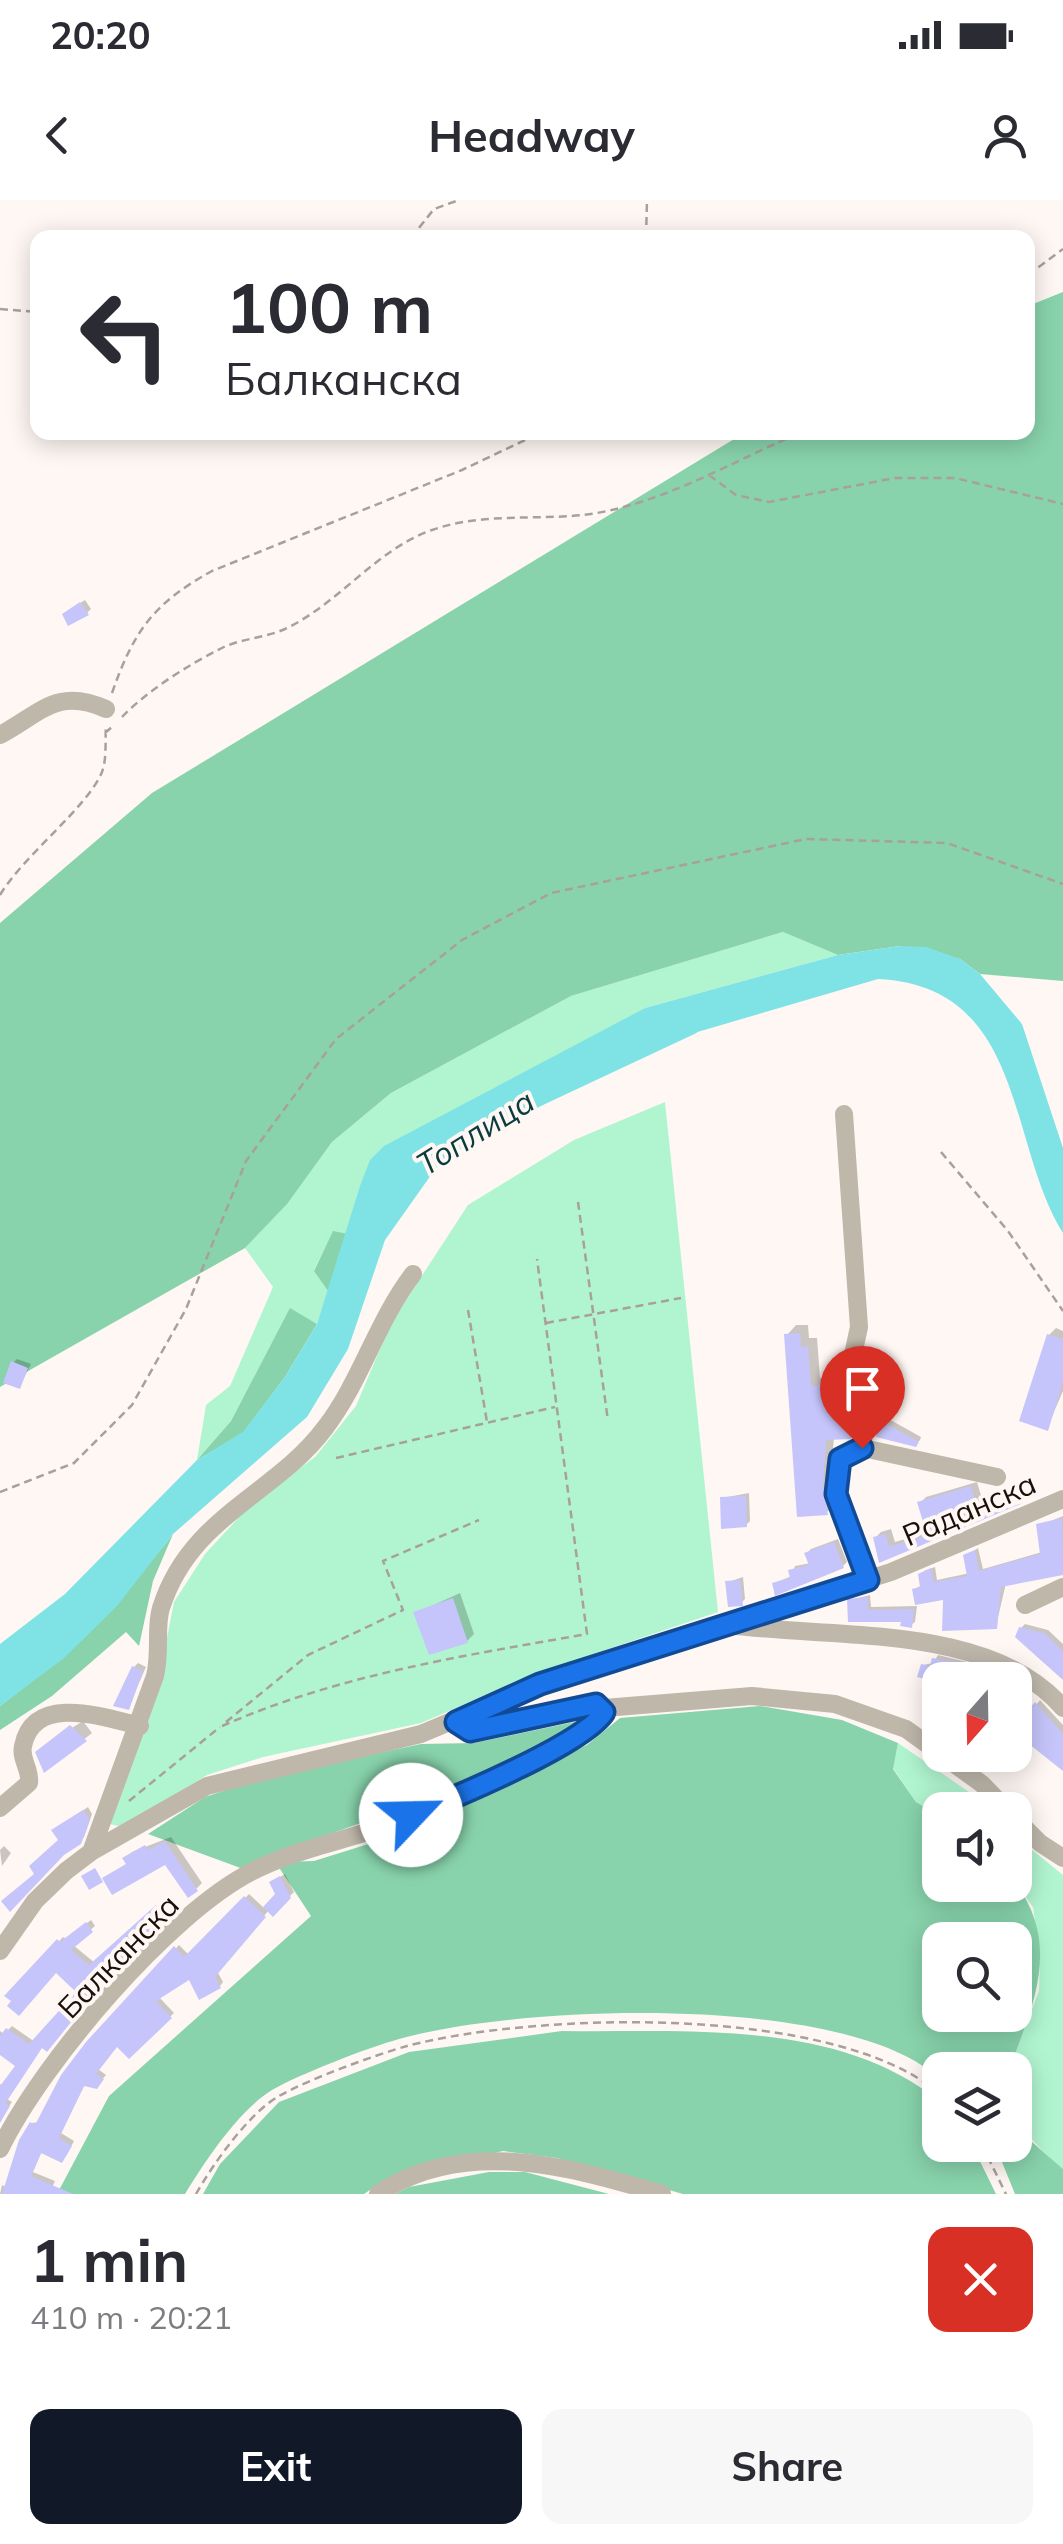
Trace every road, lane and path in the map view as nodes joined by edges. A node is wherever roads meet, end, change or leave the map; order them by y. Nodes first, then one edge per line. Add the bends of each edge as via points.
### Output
1 (459, 200) edge
2 (646, 200) edge
3 (417, 230) edge
4 (646, 230) edge
5 (1063, 248) edge
6 (1035, 270) edge
7 (0, 310) edge
8 (30, 312) edge
9 (525, 440) edge
10 (784, 440) edge
11 (708, 474) junction
12 (1063, 504) edge
13 (106, 709) junction
14 (106, 733) junction
15 (0, 735) edge
16 (1063, 884) edge
17 (0, 895) edge
18 (844, 1114) dead end
19 (941, 1152) dead end
20 (578, 1202) dead end
21 (537, 1259) dead end
22 (413, 1274) dead end
23 (680, 1298) dead end
24 (468, 1310) dead end
25 (1063, 1311) edge
26 (592, 1314) junction
27 (546, 1323) junction
28 (557, 1406) junction
29 (487, 1422) junction
30 (608, 1422) dead end
31 (862, 1448) junction
32 (336, 1458) dead end
33 (996, 1478) dead end
34 (0, 1492) edge
35 (1063, 1500) edge
36 (479, 1520) dead end
37 (868, 1580) junction
38 (1063, 1587) edge
39 (1025, 1604) dead end
40 (725, 1624) junction
41 (604, 1708) junction
42 (1063, 1708) edge
43 (456, 1722) junction
44 (140, 1726) junction
45 (222, 1726) junction
46 (990, 1792) edge
47 (125, 1804) dead end
48 (0, 1808) edge
49 (1032, 1835) edge
50 (91, 1852) junction
51 (1063, 1858) edge
52 (0, 1951) edge
53 (922, 2080) edge
54 (0, 2149) edge
55 (990, 2162) edge
56 (196, 2194) edge
57 (378, 2194) edge
58 (662, 2194) edge
59 (1006, 2194) edge

1 - 3 path via 434,209
2 - 4 path
5 - 6 path
7 - 8 path
9 - 13 path via 174,591 148,615
10 - 11 path
11 - 12 path via 736,495 770,502 895,478 955,478
11 - 14 path via 660,497 596,513 497,516 430,530 322,609 209,656 134,704
13 - 14 path
13 - 15 street via 80,698 35,709
14 - 17 path via 104,769 93,788
16 - 34 path via 948,843 806,840 550,893 462,940 336,1039 246,1162 186,1309 132,1404 74,1463
18 - 31 street via 859,1327 850,1373 865,1408
19 - 25 path via 1008,1230
20 - 26 path
21 - 27 path
22 - 44 street via 339,1410 306,1453 232,1506 188,1555 162,1606 162,1648
23 - 26 path
24 - 29 path
26 - 27 path
26 - 30 path
27 - 28 path
28 - 29 path
28 - 45 path via 587,1634 406,1666 288,1697
29 - 32 path
31 - 33 street
31 - 37 street via 840,1459 834,1484
35 - 37 street, Раданска
36 - 45 path via 383,1561 403,1610 308,1655
37 - 40 street, Раданска
38 - 39 street
40 - 42 street via 978,1654 1028,1676
40 - 43 street, Раданска via 540,1684
41 - 43 street via 561,1709 470,1731
41 - 46 street via 752,1696 835,1704 906,1729
41 - 54 street, Балканска via 587,1729 434,1806 252,1871 178,1925 49,2071
43 - 50 street via 206,1786
44 - 48 street via 81,1712 52,1715 23,1745 28,1784
44 - 50 street
45 - 47 path
49 - 51 street
50 - 52 street via 35,1901
53 - 56 path via 860,2050 762,2028 560,2023 407,2046 277,2097 216,2161
55 - 59 path
57 - 58 street via 414,2175 506,2159

